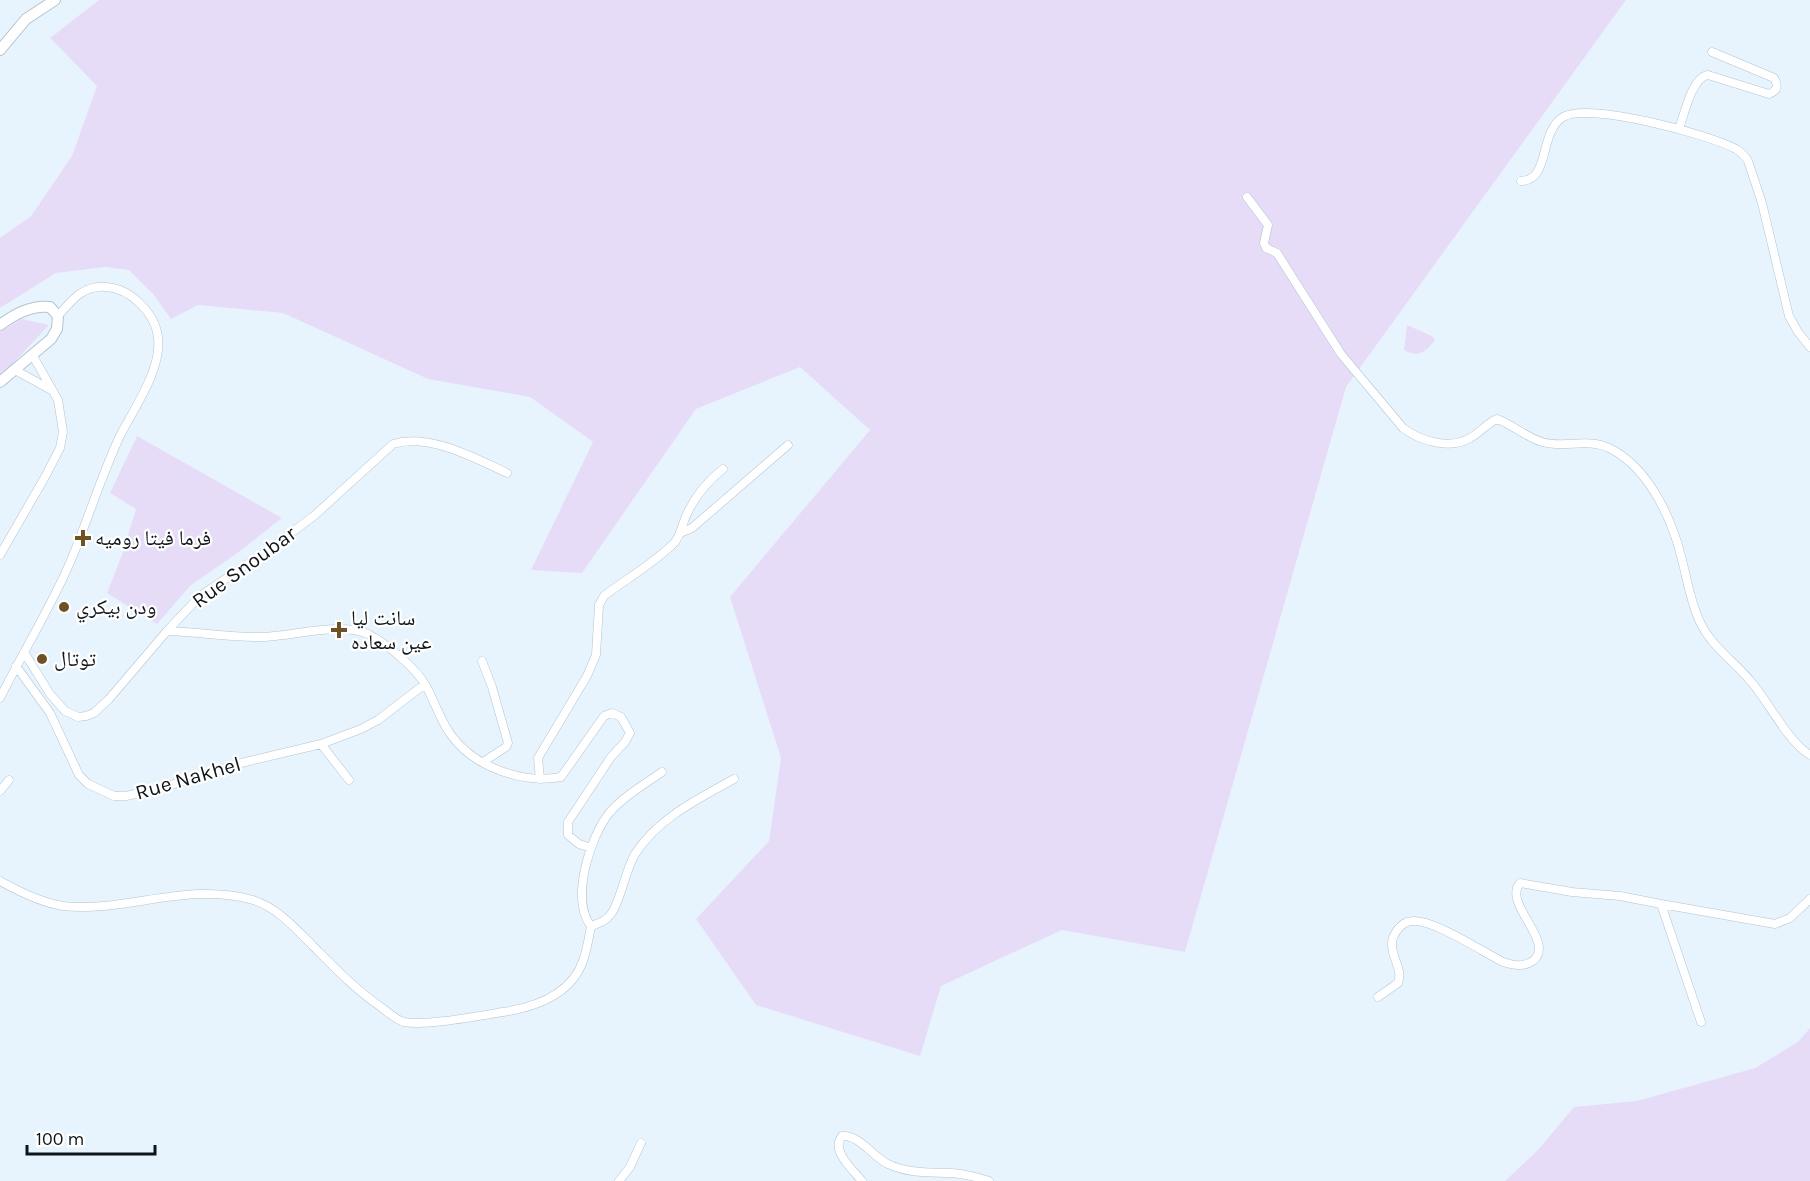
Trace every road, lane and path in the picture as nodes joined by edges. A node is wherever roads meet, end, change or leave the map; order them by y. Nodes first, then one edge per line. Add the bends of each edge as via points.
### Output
1 (55, 0) edge
2 (0, 50) edge
3 (1712, 51) dead end
4 (1679, 129) junction
5 (1521, 181) dead end
6 (1247, 197) dead end
7 (58, 316) junction
8 (0, 325) edge
9 (1810, 347) edge
10 (33, 356) junction
11 (15, 370) junction
12 (0, 382) edge
13 (54, 392) junction
14 (788, 445) dead end
15 (723, 469) dead end
16 (507, 472) dead end
17 (680, 534) junction
18 (0, 555) edge
19 (167, 631) junction
20 (24, 652) junction
21 (482, 662) dead end
22 (16, 666) junction
23 (425, 684) junction
24 (0, 698) edge
25 (321, 744) junction
26 (1810, 755) edge
27 (483, 762) junction
28 (662, 772) dead end
29 (540, 779) junction
30 (734, 779) dead end
31 (9, 780) dead end
32 (349, 780) dead end
33 (0, 791) edge
34 (591, 848) junction
35 (0, 881) edge
36 (1810, 899) edge
37 (1661, 904) junction
38 (591, 926) junction
39 (1378, 997) dead end
40 (1701, 1022) dead end
41 (641, 1143) dead end
42 (619, 1181) edge
43 (862, 1181) edge
44 (989, 1181) edge

1 - 2 street via 26,20
3 - 4 street via 1774,78 1777,88 1769,94 1703,75 1690,94
4 - 5 street via 1608,114 1572,113 1550,131 1538,173
4 - 9 street via 1745,155 1762,203 1789,316
6 - 26 street via 1268,225 1266,248 1277,253 1341,354 1408,433 1426,441 1460,442 1497,419 1543,442 1588,442 1620,454 1631,463 1653,491 1676,536 1693,603 1707,636 1752,682 1797,744
7 - 8 street via 50,307 40,306
7 - 10 street via 51,339
7 - 20 street via 74,296 86,289 116,287 131,295 152,321 158,336 156,356 149,382 119,438 68,566
10 - 11 street
10 - 13 street
11 - 12 street
11 - 13 street
13 - 18 street via 62,421 60,448
14 - 17 street via 692,528
15 - 17 street via 702,488
16 - 19 street, Rue Snoubar via 435,444 393,444 315,515 200,596
17 - 29 street via 655,559 604,596 599,605 596,655 538,758
19 - 20 street, Rue Snoubar via 109,699 86,716 72,715 60,706
19 - 23 street via 256,637 360,631 381,642
20 - 22 street
21 - 27 street via 508,743
22 - 24 street
22 - 25 street, Rue Nakhel via 50,713 79,775 88,784 114,796 158,789
23 - 25 street, Rue Nakhel via 378,720
23 - 27 street via 452,736
25 - 32 street
27 - 29 street via 507,773
28 - 34 street via 610,812
29 - 34 street via 561,777 604,716 612,713 621,717 630,733 626,742 611,757 568,822 568,835
30 - 38 street via 682,808 649,836 635,854 612,913
31 - 33 street
34 - 38 street via 582,901
35 - 38 street via 64,906 105,905 172,895 252,900 283,917 352,984 402,1022 513,1011 540,1004 576,975
36 - 37 street via 1790,918 1775,924
37 - 39 street via 1520,883 1516,888 1519,904 1538,940 1537,956 1532,962 1503,962 1431,924 1413,921 1400,926 1393,938 1398,983
37 - 40 street
41 - 42 street
43 - 44 street via 839,1150 842,1136 854,1138 894,1167

